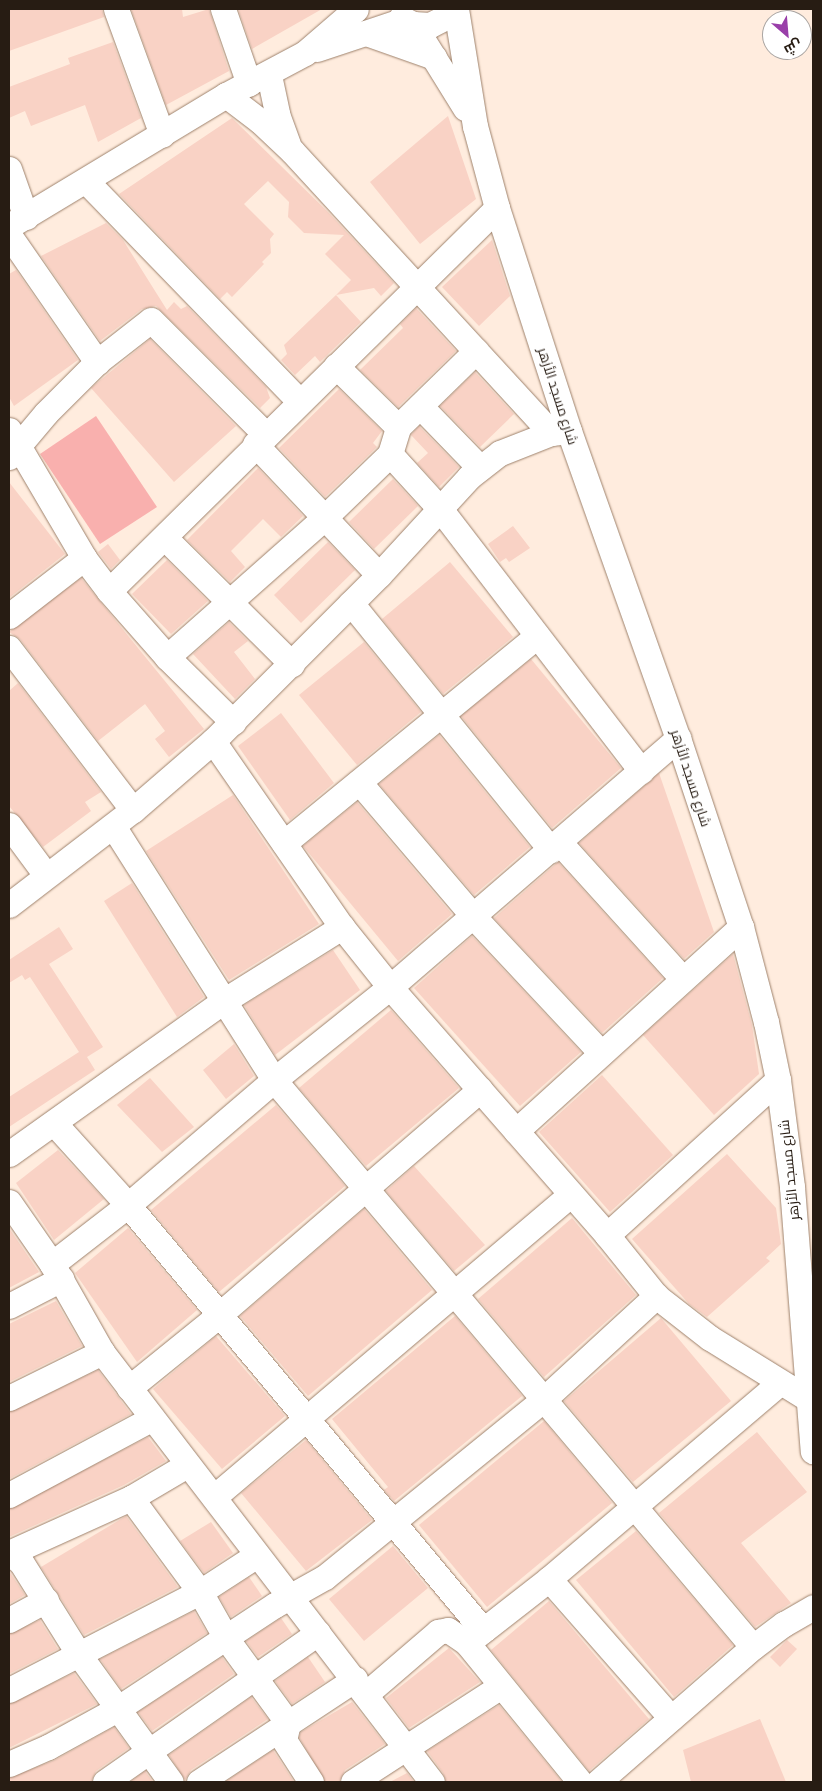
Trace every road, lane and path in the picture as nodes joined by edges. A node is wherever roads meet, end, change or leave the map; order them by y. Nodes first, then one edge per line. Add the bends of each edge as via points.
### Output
1 (116, 9) edge
2 (222, 9) edge
3 (356, 9) edge
4 (454, 9) edge
5 (404, 18) edge
6 (366, 33) junction
7 (306, 53) junction
8 (434, 57) junction
9 (259, 80) junction
10 (226, 95) junction
11 (475, 126) junction
12 (162, 135) junction
13 (292, 150) junction
14 (9, 169) edge
15 (86, 181) junction
16 (497, 208) junction
17 (17, 222) edge
18 (9, 235) edge
19 (418, 286) junction
20 (476, 351) junction
21 (97, 362) junction
22 (336, 366) junction
23 (299, 401) junction
24 (420, 406) junction
25 (398, 427) junction
26 (560, 432) junction
27 (260, 439) junction
28 (12, 445) edge
29 (390, 454) junction
30 (480, 468) junction
31 (441, 510) junction
32 (325, 517) junction
33 (165, 538) junction
34 (84, 558) junction
35 (379, 575) junction
36 (109, 591) junction
37 (228, 601) junction
38 (351, 603) junction
39 (9, 616) edge
40 (537, 636) junction
41 (9, 648) edge
42 (167, 657) junction
43 (292, 664) junction
44 (441, 714) junction
45 (233, 722) junction
46 (678, 738) junction
47 (213, 740) junction
48 (641, 771) junction
49 (360, 782) junction
50 (133, 810) junction
51 (9, 825) edge
52 (113, 826) junction
53 (284, 843) junction
54 (556, 847) junction
55 (46, 876) junction
56 (9, 905) edge
57 (472, 915) junction
58 (342, 927) junction
59 (741, 927) junction
60 (682, 978) junction
61 (390, 987) junction
62 (225, 1000) junction
63 (601, 1053) junction
64 (274, 1080) junction
65 (778, 1080) junction
66 (480, 1090) junction
67 (54, 1123) junction
68 (516, 1131) junction
69 (9, 1154) edge
70 (365, 1187) junction
71 (571, 1194) junction
72 (9, 1202) edge
73 (128, 1206) junction
74 (607, 1235) junction
75 (57, 1271) junction
76 (457, 1294) junction
77 (656, 1296) junction
78 (9, 1306) edge
79 (219, 1315) junction
80 (102, 1352) junction
81 (780, 1383) junction
82 (128, 1388) junction
83 (9, 1398) edge
84 (543, 1400) junction
85 (810, 1400) junction
86 (308, 1418) junction
87 (151, 1419) junction
88 (813, 1451) edge
89 (188, 1464) junction
90 (9, 1496) edge
91 (214, 1497) junction
92 (131, 1498) junction
93 (635, 1505) junction
94 (394, 1523) junction
95 (9, 1553) edge
96 (257, 1555) junction
97 (549, 1579) junction
98 (200, 1592) junction
99 (290, 1597) junction
100 (46, 1600) junction
101 (813, 1607) edge
102 (9, 1620) edge
103 (318, 1633) junction
104 (475, 1636) junction
105 (226, 1638) junction
106 (754, 1647) junction
107 (80, 1656) junction
108 (255, 1677) junction
109 (361, 1686) junction
110 (501, 1686) junction
111 (9, 1690) edge
112 (117, 1709) junction
113 (671, 1718) junction
114 (288, 1723) junction
115 (408, 1750) junction
116 (150, 1753) junction
117 (9, 1764) edge
118 (106, 1782) edge
119 (170, 1782) edge
120 (199, 1782) edge
121 (311, 1782) edge
122 (353, 1782) edge
123 (432, 1782) edge
124 (580, 1782) edge
125 (598, 1782) edge

1 - 12 street
2 - 9 street
3 - 7 street
4 - 5 street via 438,22
4 - 11 street, شارع مسجد الأزهر
5 - 6 street
5 - 8 street, شارع مسجد الأزهر
6 - 7 street
6 - 8 street
7 - 9 street
8 - 11 street, شارع مسجد الأزهر
9 - 10 street
9 - 13 street
10 - 12 street
10 - 13 street
11 - 16 street, شارع مسجد الأزهر
12 - 15 street
13 - 19 street
14 - 17 street
15 - 17 street
15 - 23 street
16 - 19 street
16 - 26 street, شارع مسجد الأزهر
18 - 21 street
19 - 20 street
19 - 22 street
20 - 24 street
20 - 26 street
21 - 27 street via 151,320
21 - 28 street
22 - 23 street
22 - 25 street
23 - 27 street
24 - 25 street
24 - 30 street
25 - 29 street
26 - 30 street via 500,453
26 - 46 street, شارع مسجد الأزهر
27 - 32 street
27 - 33 street
28 - 34 street
29 - 31 street
29 - 32 street
30 - 31 street
31 - 35 street
31 - 40 street
32 - 35 street
32 - 37 street
33 - 36 street
33 - 37 street
34 - 36 street
34 - 39 street
35 - 38 street
36 - 42 street
37 - 42 street
37 - 43 street
38 - 43 street
38 - 44 street
40 - 44 street
40 - 48 street
41 - 50 street
42 - 45 street
43 - 45 street
44 - 49 street
44 - 54 street
45 - 47 street
46 - 48 street
46 - 59 street, شارع مسجد الأزهر
47 - 50 street
47 - 53 street
48 - 54 street
49 - 53 street
49 - 57 street
50 - 52 street
51 - 55 street
52 - 55 street
52 - 62 street
53 - 58 street
54 - 57 street
54 - 60 street
55 - 56 street
57 - 61 street
57 - 63 street
58 - 61 street
58 - 62 street
59 - 60 street
59 - 65 street, شارع مسجد الأزهر
60 - 63 street
61 - 64 street
61 - 66 street
62 - 64 street
62 - 67 street
63 - 68 street
64 - 70 street
64 - 73 street
65 - 74 street
65 - 85 street, شارع مسجد الأزهر via 792,1187
66 - 68 street
66 - 70 street
67 - 69 street
67 - 73 street
68 - 71 street
70 - 76 street
70 - 79 street
71 - 74 street
71 - 76 street
72 - 75 street
73 - 75 street
73 - 79 street
74 - 77 street
75 - 78 street
75 - 80 street
76 - 84 street
76 - 86 street
77 - 81 street via 710,1338
77 - 84 street
79 - 82 street
79 - 86 street
80 - 82 street
80 - 83 street
81 - 85 street
81 - 93 street
82 - 87 street
84 - 93 street
84 - 94 street
85 - 88 street, شارع مسجد الأزهر
86 - 91 street
86 - 94 street
87 - 89 street
87 - 90 street
89 - 91 street
89 - 92 street
91 - 96 street
92 - 95 street
92 - 98 street
93 - 97 street
93 - 106 street
94 - 99 street via 325,1577
94 - 104 street
95 - 100 street via 21,1562
96 - 98 street
96 - 99 street
97 - 104 street
97 - 113 street
98 - 105 street
98 - 107 street
99 - 103 street
99 - 105 street
100 - 102 street
100 - 107 street
101 - 106 street
103 - 108 street
103 - 109 street
104 - 109 street via 444,1629
104 - 110 street
105 - 108 street
105 - 112 street
106 - 113 street
107 - 111 street
107 - 112 street
108 - 114 street
108 - 116 street
109 - 114 street
109 - 115 street
110 - 115 street
110 - 124 street
112 - 116 street
112 - 117 street via 48,1748
113 - 125 street
114 - 120 street
114 - 121 street via 284,1740
115 - 122 street
115 - 123 street
116 - 118 street
116 - 119 street

